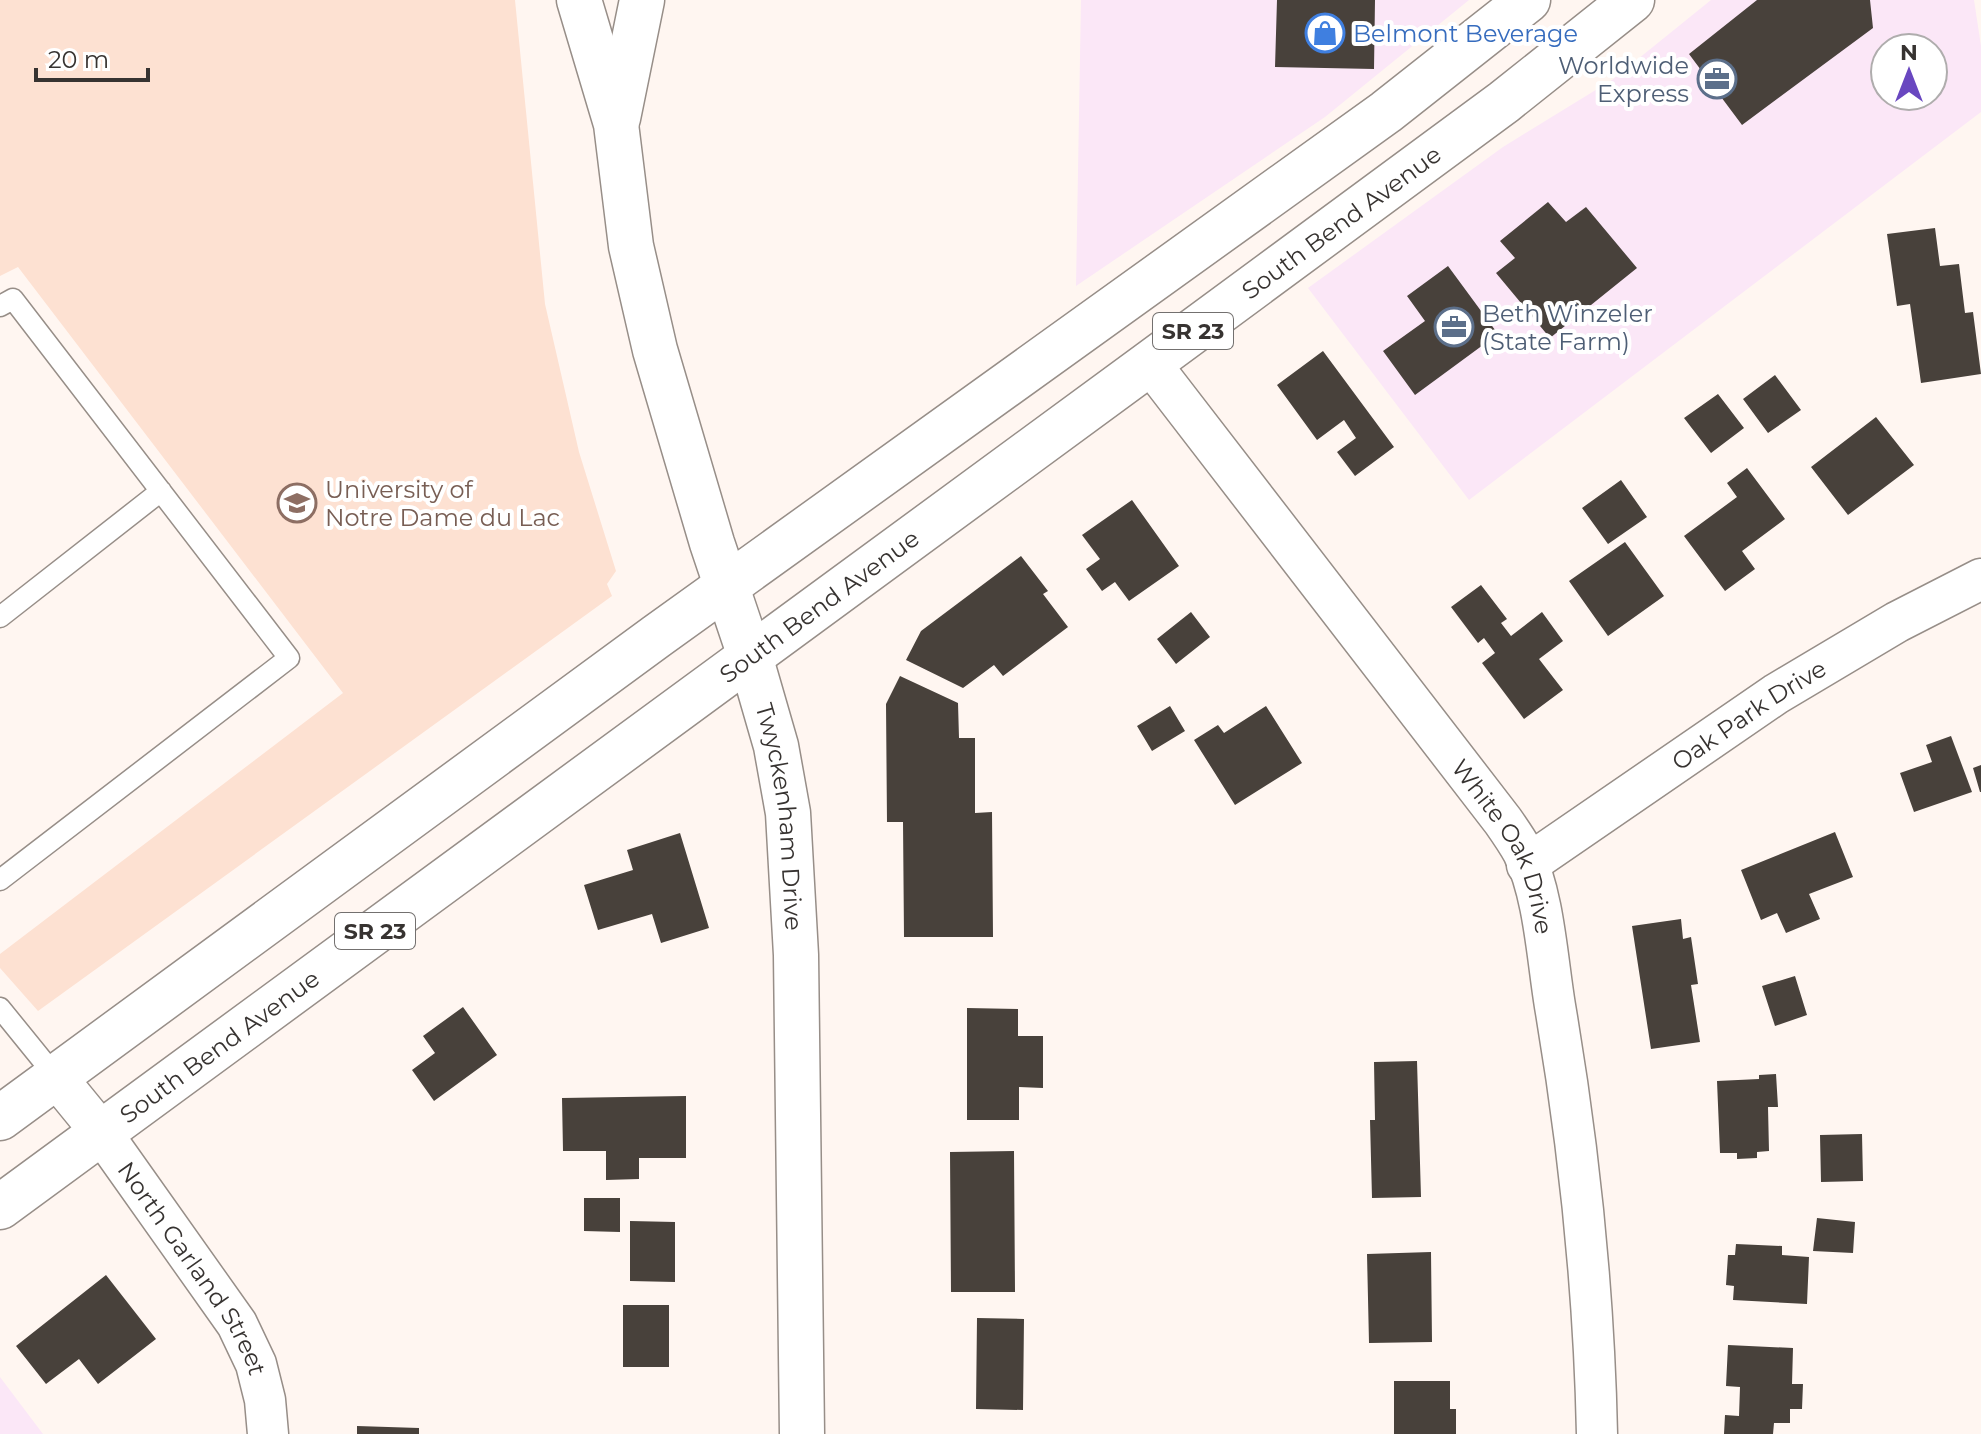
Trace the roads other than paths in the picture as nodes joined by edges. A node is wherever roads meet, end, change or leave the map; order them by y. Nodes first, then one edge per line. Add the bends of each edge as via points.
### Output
1 (579, 0) edge
2 (642, 0) edge
3 (1528, 0) edge
4 (1632, 0) edge
5 (616, 124) junction
6 (0, 306) edge
7 (1150, 363) junction
8 (161, 491) junction
9 (1981, 579) edge
10 (728, 587) junction
11 (0, 617) edge
12 (750, 656) junction
13 (1527, 865) junction
14 (0, 880) edge
15 (0, 1008) edge
16 (56, 1077) junction
17 (0, 1118) edge
18 (101, 1132) junction
19 (0, 1207) edge
20 (268, 1434) edge
21 (802, 1434) edge
22 (1597, 1434) edge

1 - 5 main road, Twyckenham Drive
2 - 5 main road, Twyckenham Drive
3 - 10 main road, SR 23 via 1386,112
4 - 7 main road, South Bend Avenue / SR 23 via 1504,102
5 - 10 main road, Twyckenham Drive via 631,246 655,350
6 - 8 lane via 13,299
7 - 12 main road, South Bend Avenue / SR 23
7 - 13 street, White Oak Drive via 1503,821
8 - 11 lane
8 - 14 lane via 289,658
9 - 13 street, Oak Park Drive via 1776,694
10 - 12 main road, Twyckenham Drive
10 - 16 main road, SR 23
12 - 18 main road, South Bend Avenue / SR 23
12 - 21 main road, Twyckenham Drive via 776,746 788,813 796,945
13 - 22 street, White Oak Drive via 1535,884 1558,1019 1580,1183
15 - 16 lane
16 - 17 main road, SR 23
16 - 18 street, North Garland Street
18 - 19 main road, South Bend Avenue / SR 23
18 - 20 street, North Garland Street via 237,1324 256,1364

